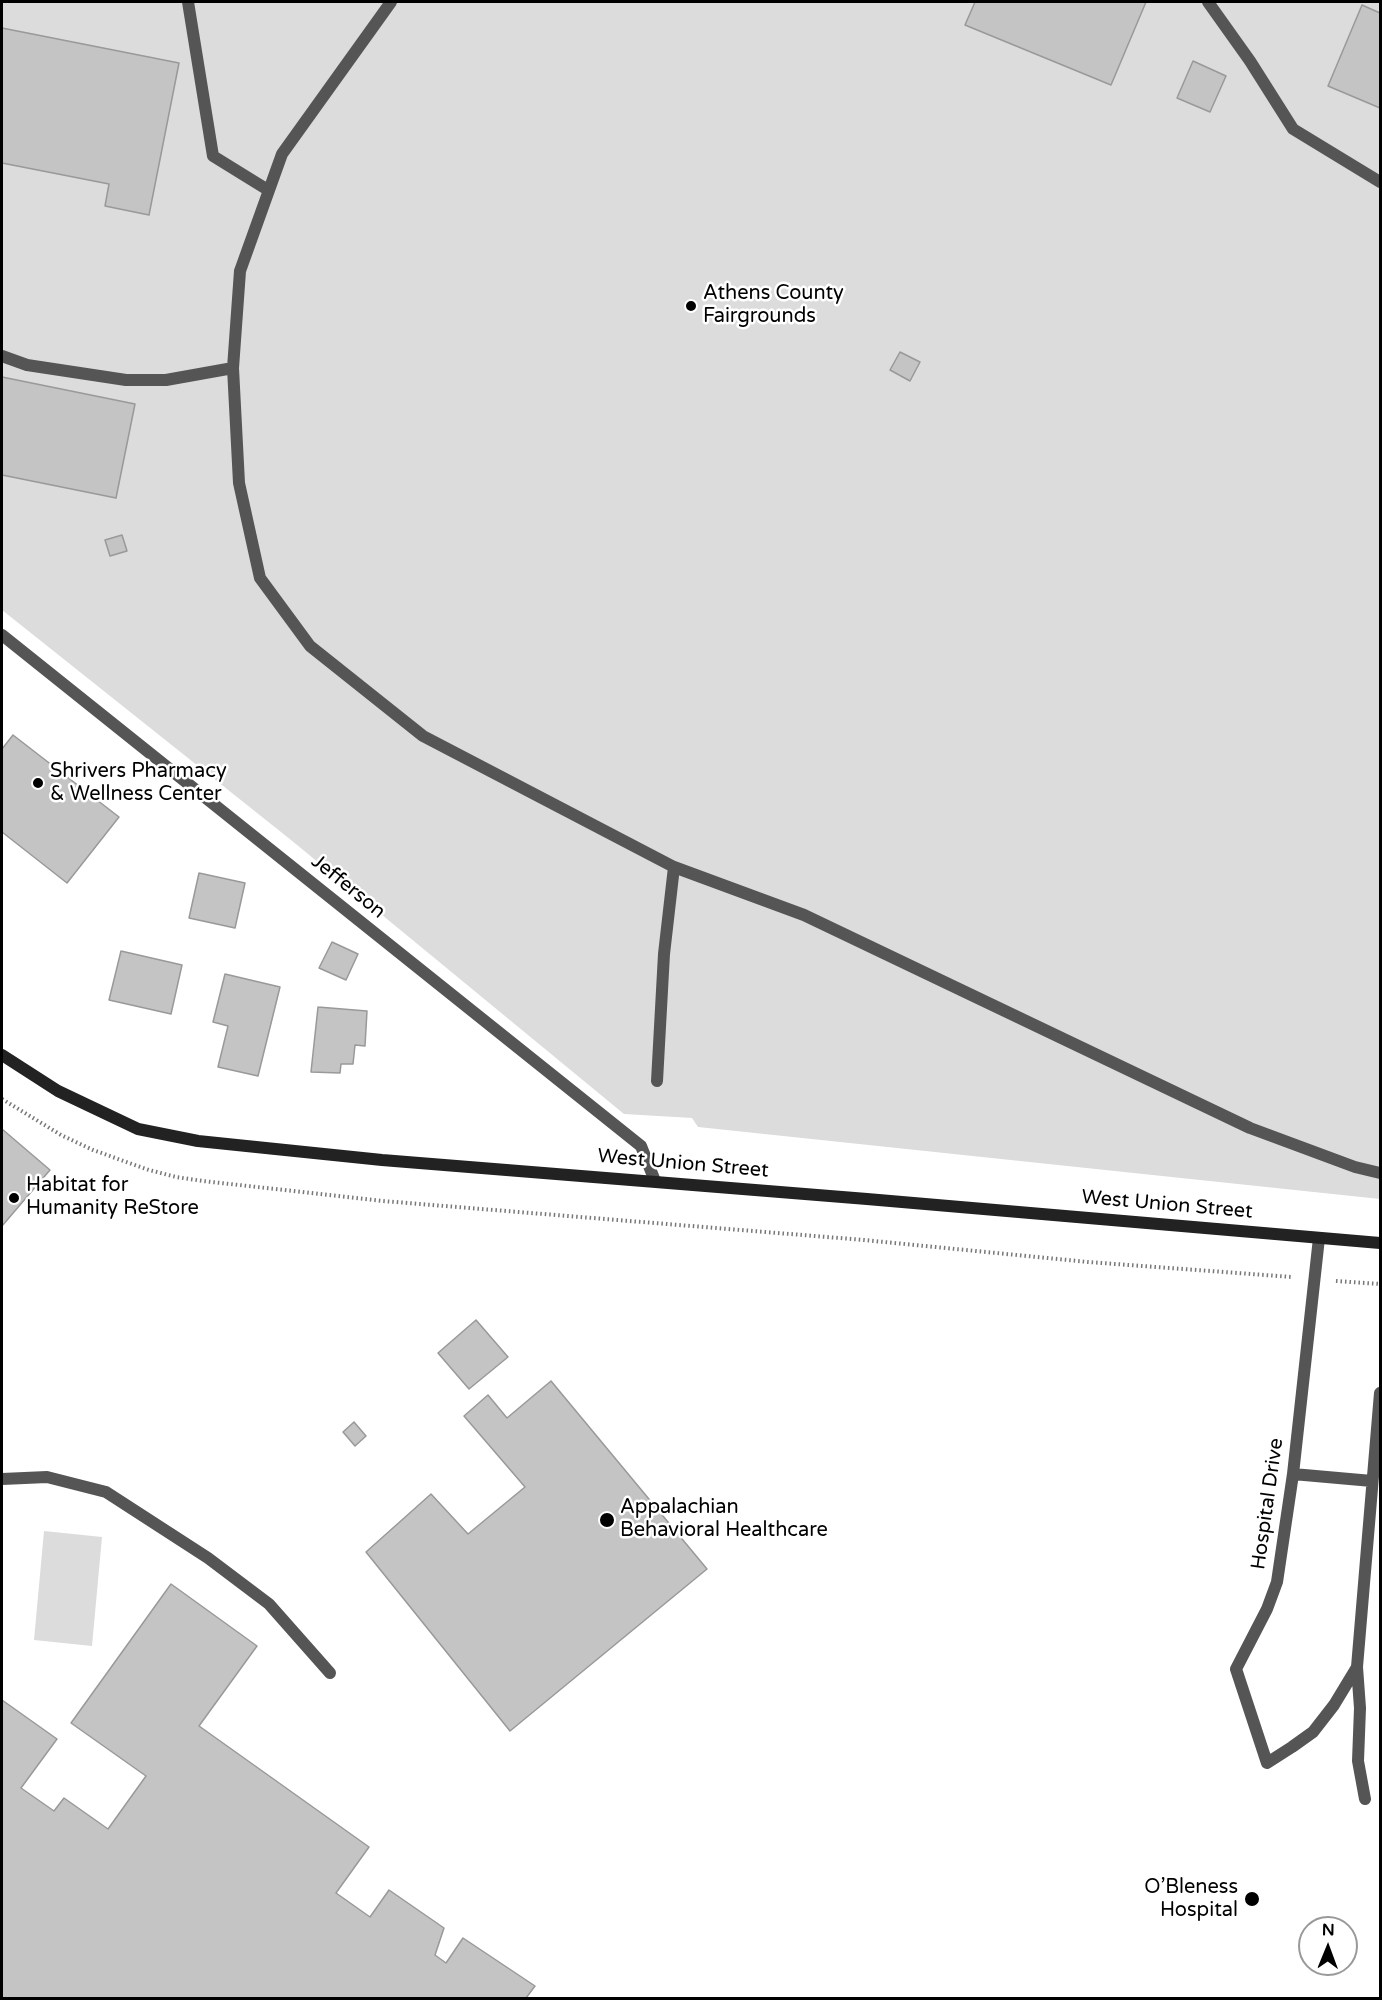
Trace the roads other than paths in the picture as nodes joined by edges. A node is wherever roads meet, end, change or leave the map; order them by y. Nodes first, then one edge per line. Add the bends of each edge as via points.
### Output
1 (188, 2) edge
2 (391, 2) edge
3 (1208, 2) edge
4 (1380, 182) edge
5 (268, 190) junction
6 (2, 356) edge
7 (233, 368) junction
8 (2, 636) edge
9 (674, 867) junction
10 (2, 1054) edge
11 (657, 1081) dead end
12 (1380, 1173) edge
13 (655, 1181) junction
14 (1318, 1238) junction
15 (1380, 1243) edge
16 (1380, 1393) edge
17 (1293, 1474) junction
18 (2, 1479) edge
19 (1372, 1481) junction
20 (1357, 1666) junction
21 (330, 1673) dead end
22 (1365, 1799) dead end

1 - 5 street via 213,156
2 - 5 street via 282,154
3 - 4 street via 1293,129
5 - 7 street via 240,271
6 - 7 street via 27,365 126,380 166,380
7 - 9 street via 239,483 260,578 310,646 423,736
8 - 13 street, Jefferson via 641,1146
9 - 11 street via 664,954
9 - 12 street via 804,915 1250,1128
10 - 13 main road, West Union Street via 58,1091 138,1129 165,1136 382,1160
13 - 14 main road, West Union Street
14 - 15 main road, West Union Street
14 - 17 street, Hospital Drive
16 - 19 street
17 - 19 street
17 - 20 street, Hospital Drive via 1277,1582 1236,1669 1267,1762 1313,1732 1335,1705
18 - 21 street via 47,1477 106,1492 208,1558 269,1604
19 - 20 street
20 - 22 street via 1359,1761

